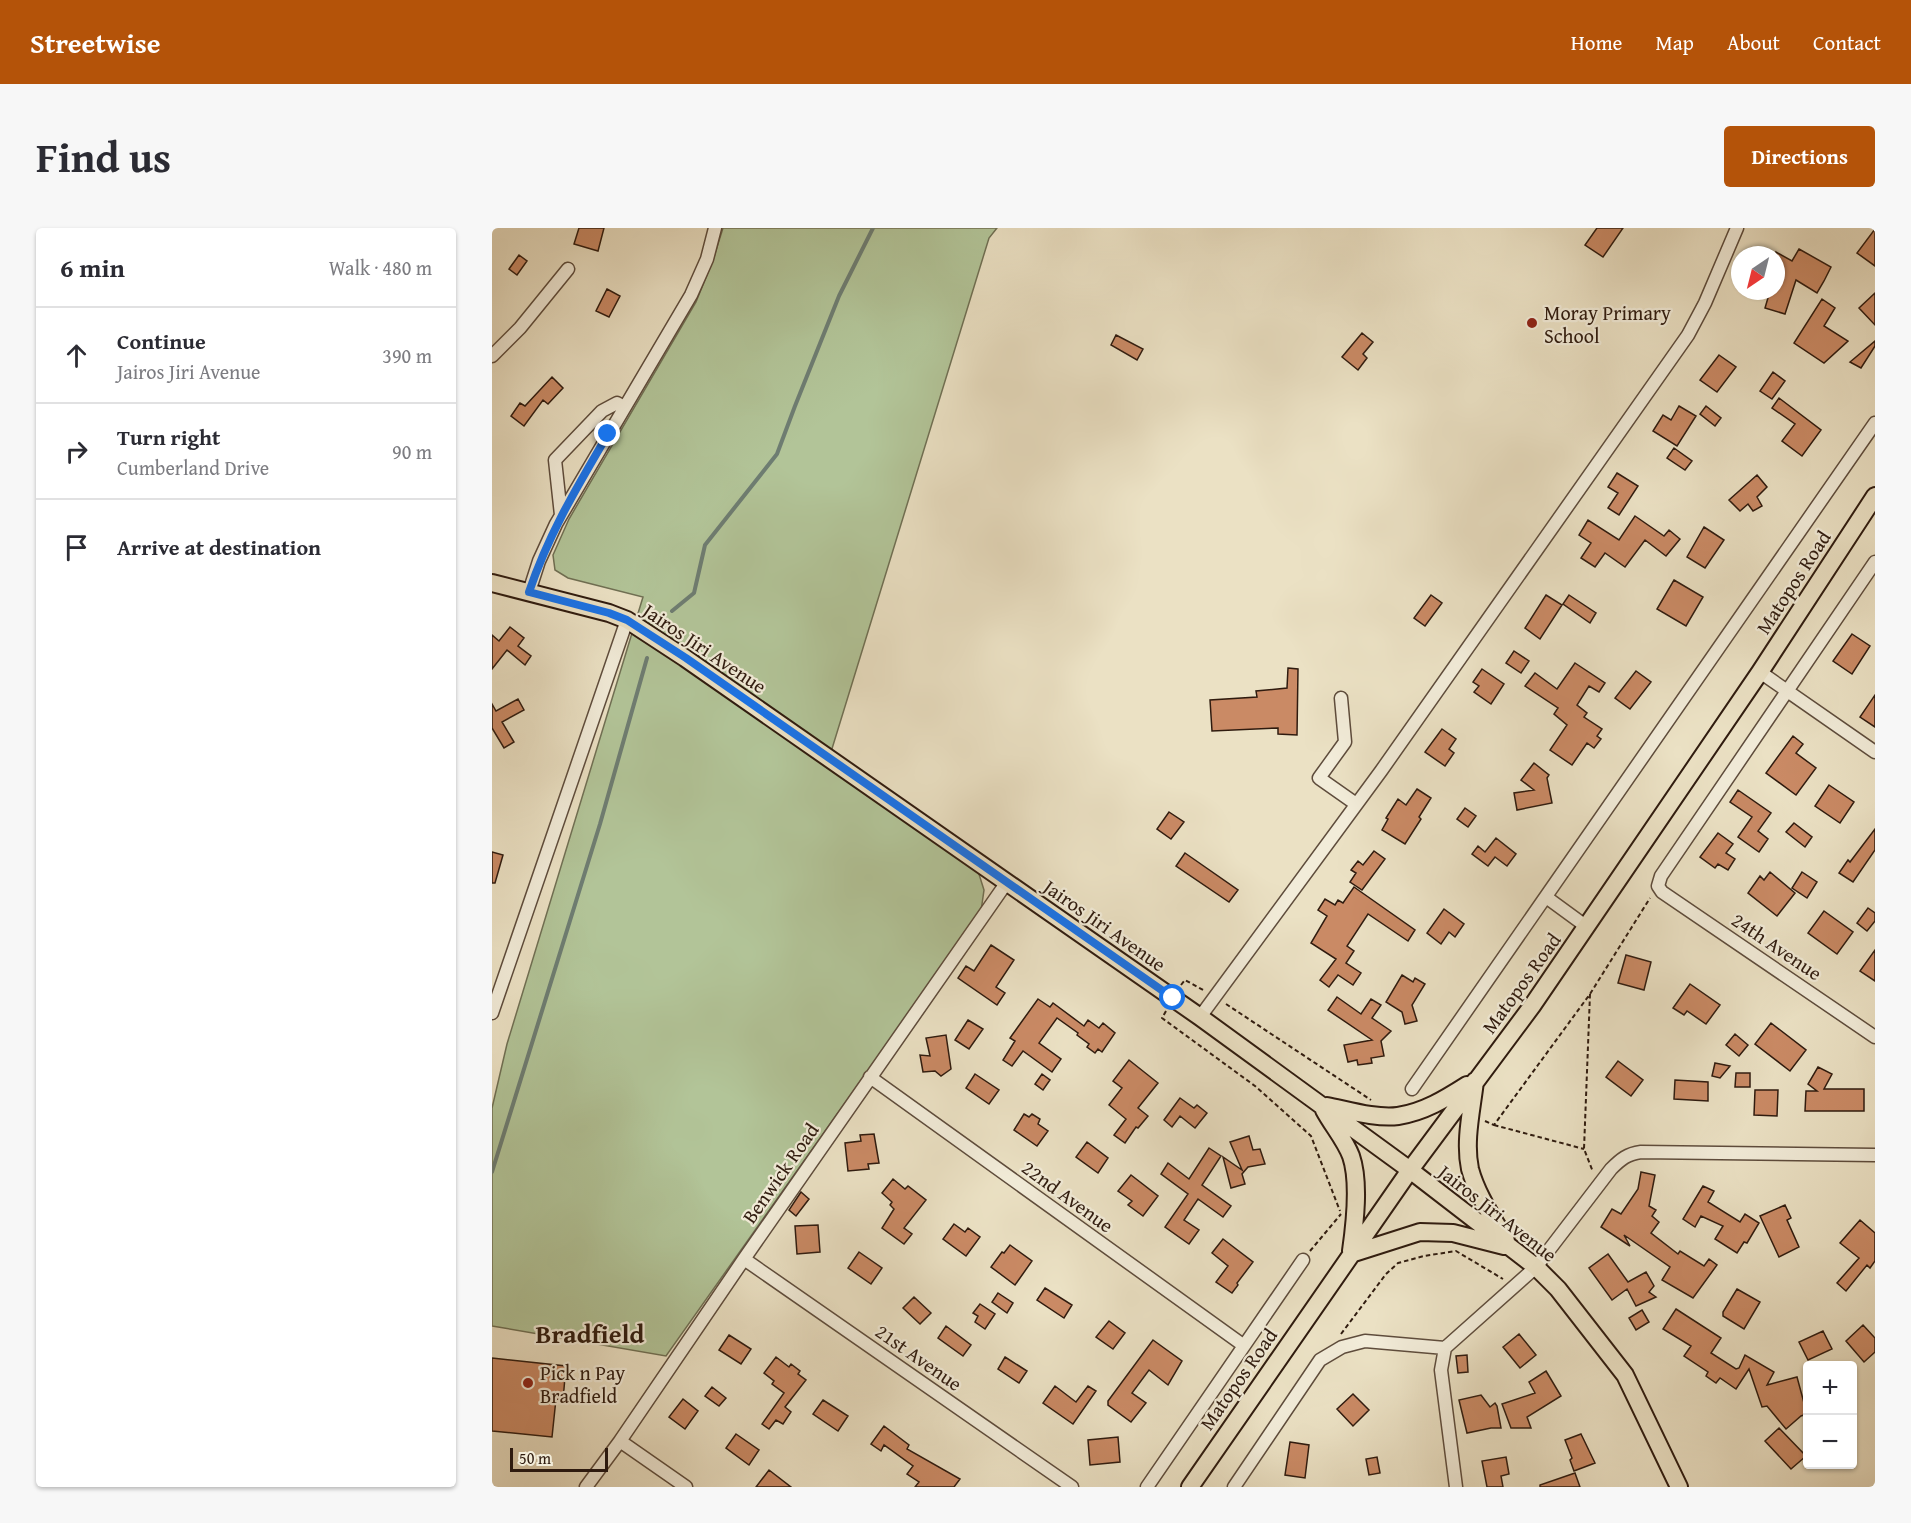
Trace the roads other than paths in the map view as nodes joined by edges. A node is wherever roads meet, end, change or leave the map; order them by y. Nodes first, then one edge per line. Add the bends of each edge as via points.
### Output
1 (715, 228) edge
2 (1737, 228) edge
3 (568, 269) dead end
4 (492, 356) edge
5 (624, 407) junction
6 (1875, 423) edge
7 (1875, 496) edge
8 (561, 515) junction
9 (1875, 562) edge
10 (492, 583) edge
11 (529, 592) junction
12 (627, 620) junction
13 (1760, 672) junction
14 (1788, 692) junction
15 (1341, 698) dead end
16 (1875, 752) edge
17 (1356, 804) junction
18 (1007, 882) junction
19 (1546, 897) junction
20 (1587, 927) junction
21 (492, 1013) edge
22 (1200, 1017) junction
23 (1875, 1036) edge
24 (870, 1077) junction
25 (1476, 1080) junction
26 (1412, 1089) dead end
27 (1320, 1104) junction
28 (1875, 1155) edge
29 (1410, 1170) junction
30 (1510, 1247) junction
31 (1351, 1254) junction
32 (744, 1259) junction
33 (1303, 1260) dead end
34 (1536, 1267) junction
35 (1243, 1346) junction
36 (1445, 1347) junction
37 (620, 1441) junction
38 (586, 1487) edge
39 (686, 1487) edge
40 (1072, 1487) edge
41 (1147, 1487) edge
42 (1190, 1487) edge
43 (1234, 1487) edge
44 (1456, 1487) edge
45 (1679, 1487) edge

1 - 5 street via 707,260 691,295
2 - 17 street via 1688,335
3 - 4 street
5 - 8 street
5 - 8 street via 617,403 602,411 555,460
6 - 19 street
7 - 13 main road, Matopos Road
8 - 11 street
9 - 14 street
10 - 11 main road, Jairos Jiri Avenue
11 - 12 main road, Jairos Jiri Avenue
12 - 18 main road, Jairos Jiri Avenue
12 - 21 street
13 - 14 street
13 - 20 main road, Matopos Road
14 - 16 street
14 - 23 street, 24th Avenue via 1660,876 1658,886
15 - 17 street via 1345,742 1319,778
17 - 22 street
18 - 22 main road, Jairos Jiri Avenue
18 - 24 street, Benwick Road
19 - 20 street
19 - 26 street
20 - 25 main road, Matopos Road
22 - 27 main road, Jairos Jiri Avenue
24 - 32 street, Benwick Road
24 - 35 street, 22nd Avenue
25 - 27 main road via 1443,1101 1396,1116
25 - 29 main road, Matopos Road
25 - 30 main road via 1468,1154 1470,1170
27 - 29 main road, Jairos Jiri Avenue
27 - 31 main road via 1351,1155 1356,1189
28 - 34 street via 1629,1154 1598,1186
29 - 30 main road, Jairos Jiri Avenue
29 - 31 main road, Matopos Road
30 - 31 main road via 1453,1233 1420,1232
30 - 34 main road, Jairos Jiri Avenue
31 - 42 main road, Matopos Road
32 - 37 street, Benwick Road
32 - 40 street, 21st Avenue
33 - 35 street
34 - 36 street
34 - 45 main road, Jairos Jiri Avenue via 1625,1375
35 - 41 street
36 - 43 street via 1365,1341 1342,1347 1320,1360
36 - 44 street via 1441,1370
37 - 38 street, Benwick Road
37 - 39 street

